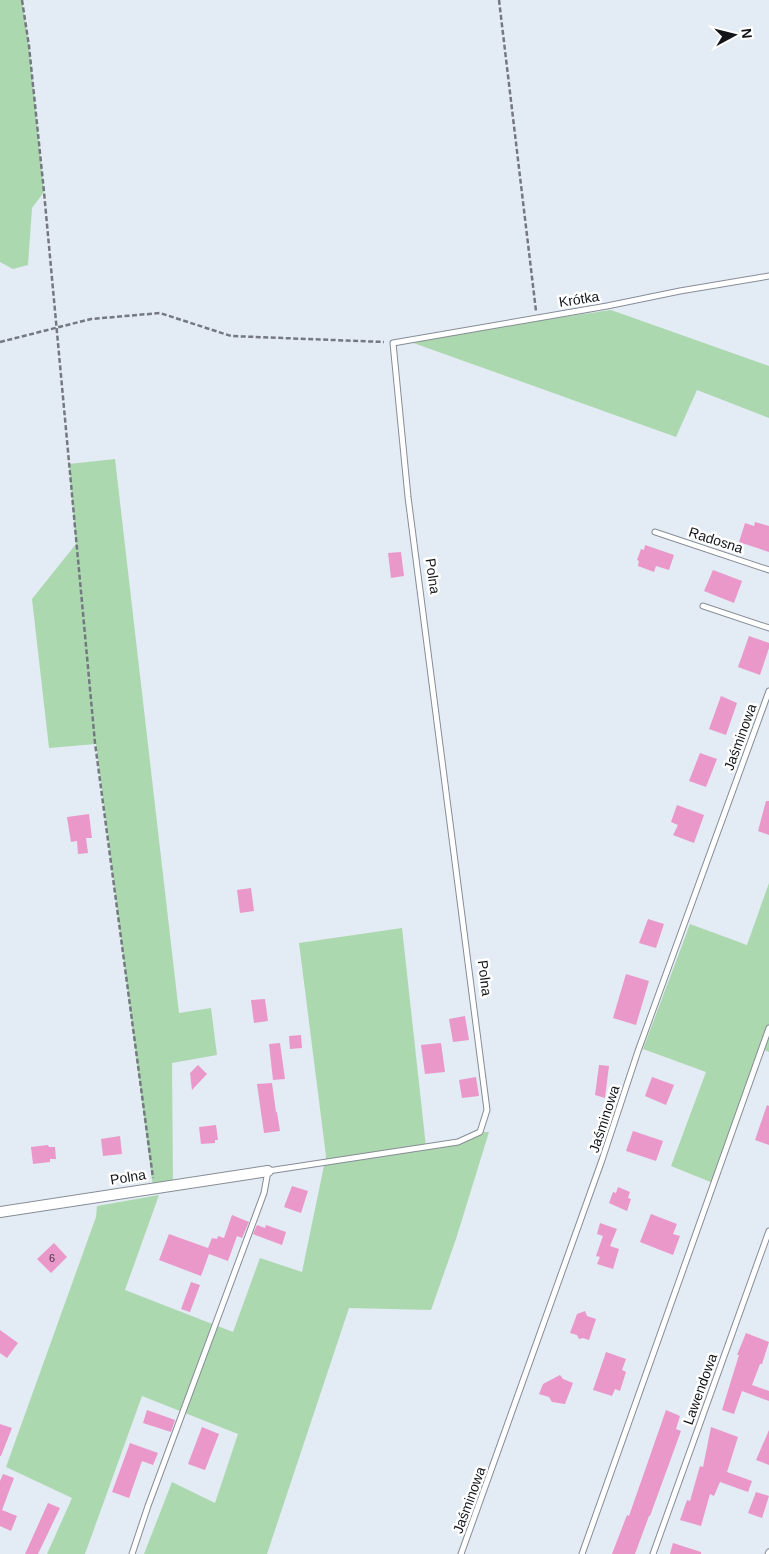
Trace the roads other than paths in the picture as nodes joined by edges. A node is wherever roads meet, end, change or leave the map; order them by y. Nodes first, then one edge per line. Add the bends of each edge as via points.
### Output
1 (769, 276) edge
2 (393, 343) joint
3 (655, 532) dead end
4 (769, 570) edge
5 (703, 606) dead end
6 (769, 628) edge
7 (769, 691) edge
8 (769, 1028) edge
9 (268, 1170) junction
10 (0, 1212) edge
11 (769, 1231) edge
12 (132, 1554) edge
13 (461, 1554) edge
14 (582, 1554) edge
15 (653, 1554) edge

1 - 2 lane, Krótka
2 - 9 lane, Polna via 408,496 487,1110 480,1132 458,1142
3 - 4 lane, Radosna
5 - 6 lane
7 - 13 lane, Jaśminowa
8 - 14 lane
9 - 10 street, Polna
9 - 12 lane via 264,1193
11 - 15 lane, Lawendowa

